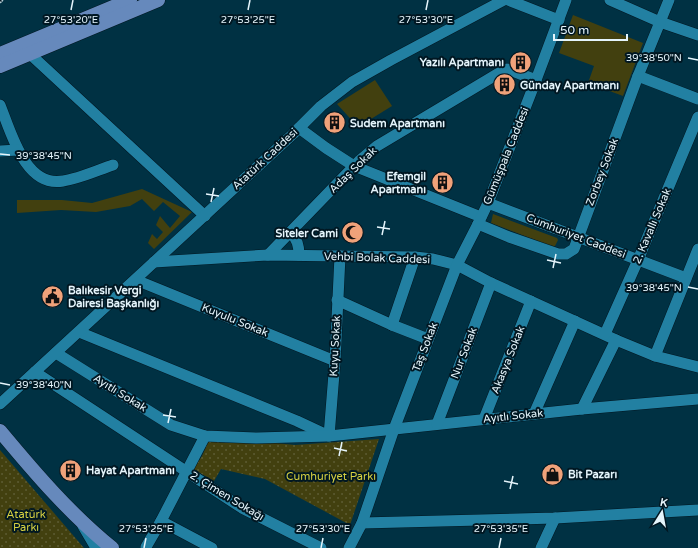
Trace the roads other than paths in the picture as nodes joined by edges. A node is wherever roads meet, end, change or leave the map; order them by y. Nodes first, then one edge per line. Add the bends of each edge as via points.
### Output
1 (130, 0) edge
2 (158, 0) edge
3 (504, 0) edge
4 (508, 0) edge
5 (566, 0) edge
6 (610, 0) edge
7 (669, 0) edge
8 (559, 20) junction
9 (660, 22) junction
10 (698, 36) edge
11 (0, 54) edge
12 (30, 54) junction
13 (0, 66) edge
14 (638, 76) junction
15 (536, 80) junction
16 (698, 99) edge
17 (0, 105) edge
18 (698, 117) edge
19 (299, 128) junction
20 (18, 150) junction
21 (0, 151) edge
22 (113, 165) dead end
23 (354, 166) junction
24 (488, 203) junction
25 (204, 216) junction
26 (480, 221) junction
27 (291, 232) junction
28 (578, 237) junction
29 (698, 249) edge
30 (268, 255) junction
31 (300, 255) junction
32 (340, 256) junction
33 (415, 257) junction
34 (638, 260) junction
35 (154, 262) junction
36 (457, 265) junction
37 (686, 278) junction
38 (136, 280) junction
39 (491, 283) junction
40 (338, 300) junction
41 (531, 301) junction
42 (575, 321) junction
43 (392, 325) junction
44 (79, 332) junction
45 (605, 334) junction
46 (428, 339) junction
47 (616, 340) junction
48 (56, 353) junction
49 (655, 356) junction
50 (335, 361) junction
51 (698, 367) edge
52 (35, 372) junction
53 (698, 398) edge
54 (0, 404) edge
55 (582, 409) junction
56 (534, 414) junction
57 (484, 419) junction
58 (437, 424) junction
59 (394, 429) junction
60 (0, 431) edge
61 (205, 436) junction
62 (329, 436) junction
63 (186, 471) junction
64 (698, 510) edge
65 (556, 518) junction
66 (78, 519) junction
67 (161, 521) junction
68 (362, 523) junction
69 (146, 547) edge
70 (96, 548) edge
71 (112, 548) edge
72 (212, 548) edge
73 (321, 548) edge
74 (349, 548) edge
75 (541, 548) edge

1 - 11 main road
2 - 12 main road
3 - 19 street, Atatürk Caddesi via 352,82 321,106
4 - 8 street
5 - 8 street, Gümüşpala Caddesi
6 - 9 street
7 - 9 street, Zorbey Sokak
8 - 15 street, Gümüşpala Caddesi
9 - 10 street
9 - 14 street, Zorbey Sokak
12 - 13 main road
12 - 25 street
14 - 16 street
14 - 28 street, Zorbey Sokak
15 - 23 street, Adaş Sokak via 504,70 377,146
15 - 24 street, Gümüşpala Caddesi
17 - 20 street
18 - 34 street, 2. Kavallı Sokak
19 - 23 street
19 - 25 street, Atatürk Caddesi
20 - 21 street
20 - 22 street via 32,170 47,180 62,182
23 - 26 street
23 - 27 street, Adaş Sokak
24 - 26 street, Gümüşpala Caddesi
24 - 28 street, Cumhuriyet Caddesi
25 - 35 street, Atatürk Caddesi
26 - 28 street, Zorbey Sokak via 509,237 558,254 566,254 574,249
26 - 36 street, Gümüşpala Caddesi
27 - 30 street, Adaş Sokak
27 - 31 street via 296,238
28 - 34 street, Cumhuriyet Caddesi
29 - 37 street
30 - 31 street, Vehbi Bolak Caddesi
30 - 35 street, Vehbi Bolak Caddesi
31 - 32 street, Vehbi Bolak Caddesi
32 - 33 street, Vehbi Bolak Caddesi
32 - 40 street, Kuyu Sokak
33 - 36 street, Vehbi Bolak Caddesi
33 - 43 street
34 - 37 street, Cumhuriyet Caddesi
34 - 45 street, 2. Kavallı Sokak
35 - 38 street, Atatürk Caddesi
36 - 39 street, Vehbi Bolak Caddesi
36 - 46 street, Taş Sokak
37 - 49 street
38 - 44 street, Atatürk Caddesi
38 - 50 street, Kuyulu Sokak
39 - 41 street, Vehbi Bolak Caddesi
39 - 58 street, Nur Sokak
40 - 43 street
40 - 50 street, Kuyu Sokak
41 - 42 street, Vehbi Bolak Caddesi
41 - 57 street, Akasya Sokak
42 - 45 street, Vehbi Bolak Caddesi
42 - 56 street
43 - 46 street
44 - 48 street, Atatürk Caddesi
44 - 62 street via 297,420
45 - 47 street, Vehbi Bolak Caddesi
46 - 59 street, Taş Sokak
47 - 49 street, Vehbi Bolak Caddesi
47 - 55 street
48 - 52 street, Atatürk Caddesi
48 - 61 street, Ayıtlı Sokak via 171,425
49 - 51 street, Vehbi Bolak Caddesi
50 - 62 street, Kuyu Sokak
52 - 54 street, Atatürk Caddesi
52 - 63 street, 2. Çimen Sokağı
53 - 55 street, Ayıtlı Sokak
55 - 56 street, Ayıtlı Sokak
56 - 57 street, Ayıtlı Sokak
57 - 58 street, Ayıtlı Sokak
58 - 59 street, Ayıtlı Sokak
59 - 62 street, Ayıtlı Sokak
59 - 68 street, Taş Sokak
60 - 66 main road
61 - 62 street, Ayıtlı Sokak
61 - 63 street
63 - 67 street
63 - 73 street, 2. Çimen Sokağı via 242,508
64 - 65 street
65 - 68 street
65 - 75 street
66 - 70 street
66 - 71 main road
67 - 69 street
67 - 72 street
68 - 74 street, Taş Sokak

